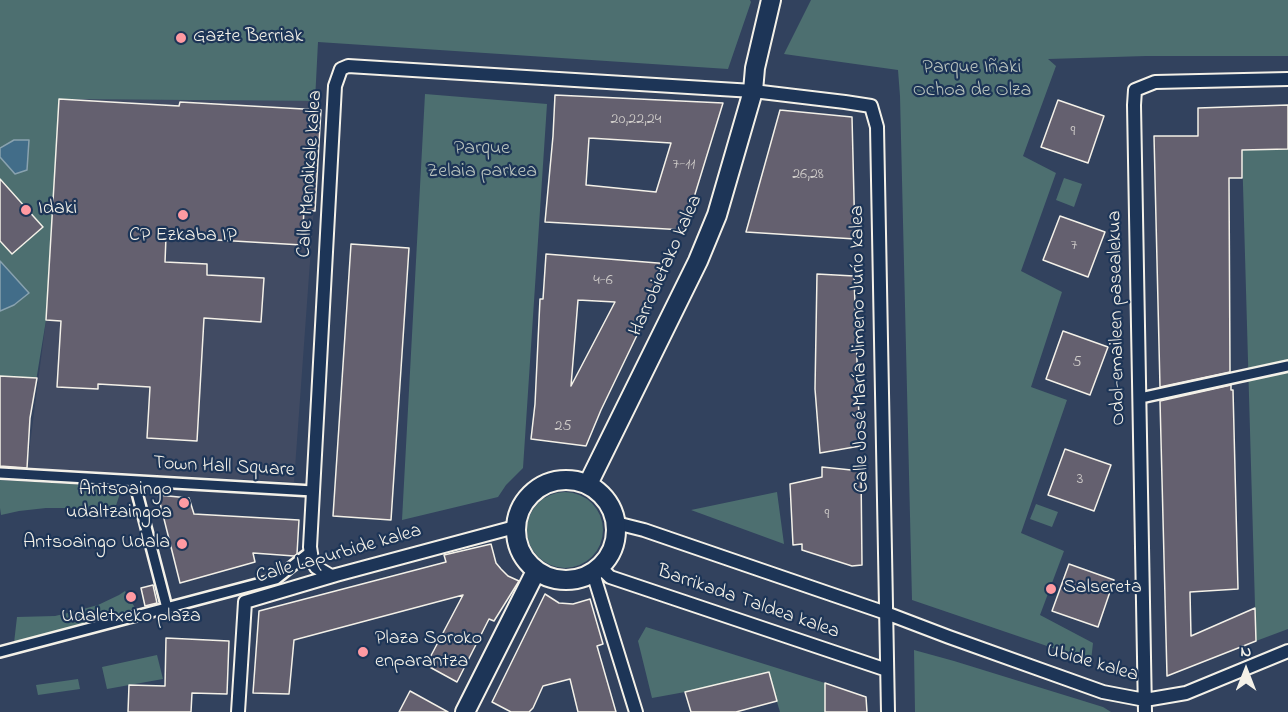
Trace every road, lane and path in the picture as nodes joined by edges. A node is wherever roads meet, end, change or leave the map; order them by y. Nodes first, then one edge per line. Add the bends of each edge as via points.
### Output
1 (771, 0) edge
2 (779, 0) edge
3 (767, 21) junction
4 (1288, 79) edge
5 (753, 91) junction
6 (1288, 366) edge
7 (1145, 397) dead end
8 (0, 473) edge
9 (134, 481) junction
10 (588, 484) junction
11 (313, 491) junction
12 (616, 523) junction
13 (515, 527) junction
14 (310, 552) junction
15 (596, 570) junction
16 (536, 571) junction
17 (332, 576) junction
18 (167, 608) junction
19 (886, 613) junction
20 (1288, 651) edge
21 (0, 652) edge
22 (887, 670) junction
23 (1145, 706) edge
24 (238, 712) edge
25 (465, 712) edge
26 (636, 712) edge
27 (888, 712) edge

1 - 3 main road, Harrobietako kalea
2 - 3 main road, Harrobietako kalea
3 - 5 main road, Harrobietako kalea
4 - 23 street, Odol-emaileen pasealekua via 1155,82 1135,90
5 - 10 main road, Harrobietako kalea via 717,215 698,261
5 - 11 street, Calle Mendikale kalea via 348,66 341,69 335,86
5 - 19 street, Calle José María Jimeno Jurío kalea via 871,106 877,127
6 - 7 street, Odol-emaileen pasealekua
8 - 9 street, Town Hall Square
9 - 11 street, Town Hall Square
9 - 18 street, Town Hall Square
10 - 12 main road via 602,494
10 - 13 main road via 572,479 540,486 527,497
11 - 14 street, Calle Mendikale kalea
12 - 15 main road via 611,554
12 - 19 street, Barrikada Taldea kalea
13 - 16 main road via 517,544
13 - 17 street, Calle Lapurbide kalea
14 - 17 street via 316,567
14 - 18 street via 276,579
15 - 16 main road via 579,579 564,580
15 - 22 street, Barrikada Taldea kalea
15 - 26 street
16 - 25 main road
17 - 24 street, Calle Lapurbide kalea via 245,602
18 - 21 street
19 - 22 street, Calle José María Jimeno Jurío kalea
19 - 23 street, Ubide kalea
20 - 23 street, Ubide kalea
22 - 27 street, Calle José María Jimeno Jurío kalea

